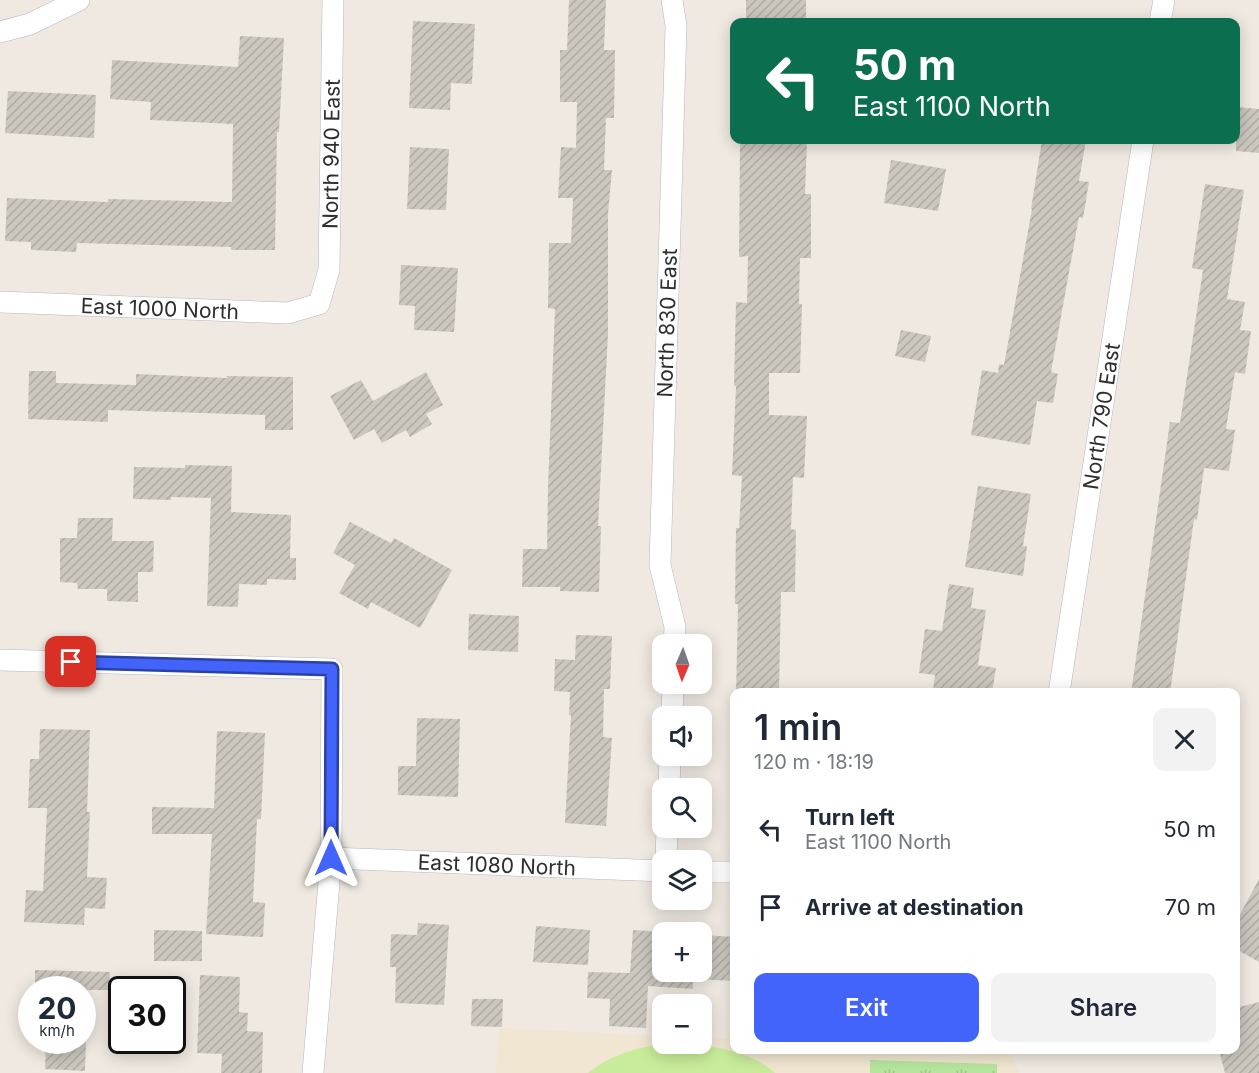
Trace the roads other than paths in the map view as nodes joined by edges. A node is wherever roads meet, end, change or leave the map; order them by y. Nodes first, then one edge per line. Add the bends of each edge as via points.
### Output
1 (79, 0) edge
2 (333, 0) edge
3 (672, 0) edge
4 (1164, 0) edge
5 (1161, 18) edge
6 (0, 32) edge
7 (1142, 144) edge
8 (0, 302) edge
9 (319, 304) joint
10 (675, 634) edge
11 (0, 660) edge
12 (1060, 688) edge
13 (331, 858) junction
14 (652, 871) edge
15 (712, 872) edge
16 (730, 873) edge
17 (314, 1073) edge

1 - 6 street via 30,24
2 - 9 street, North 940 East via 329,270
3 - 10 street, North 830 East via 676,26 660,565
4 - 5 street
7 - 12 street, North 790 East
8 - 9 street, East 1000 North via 288,313
11 - 13 street via 332,669
13 - 14 street, East 1080 North
13 - 17 street
15 - 16 street

